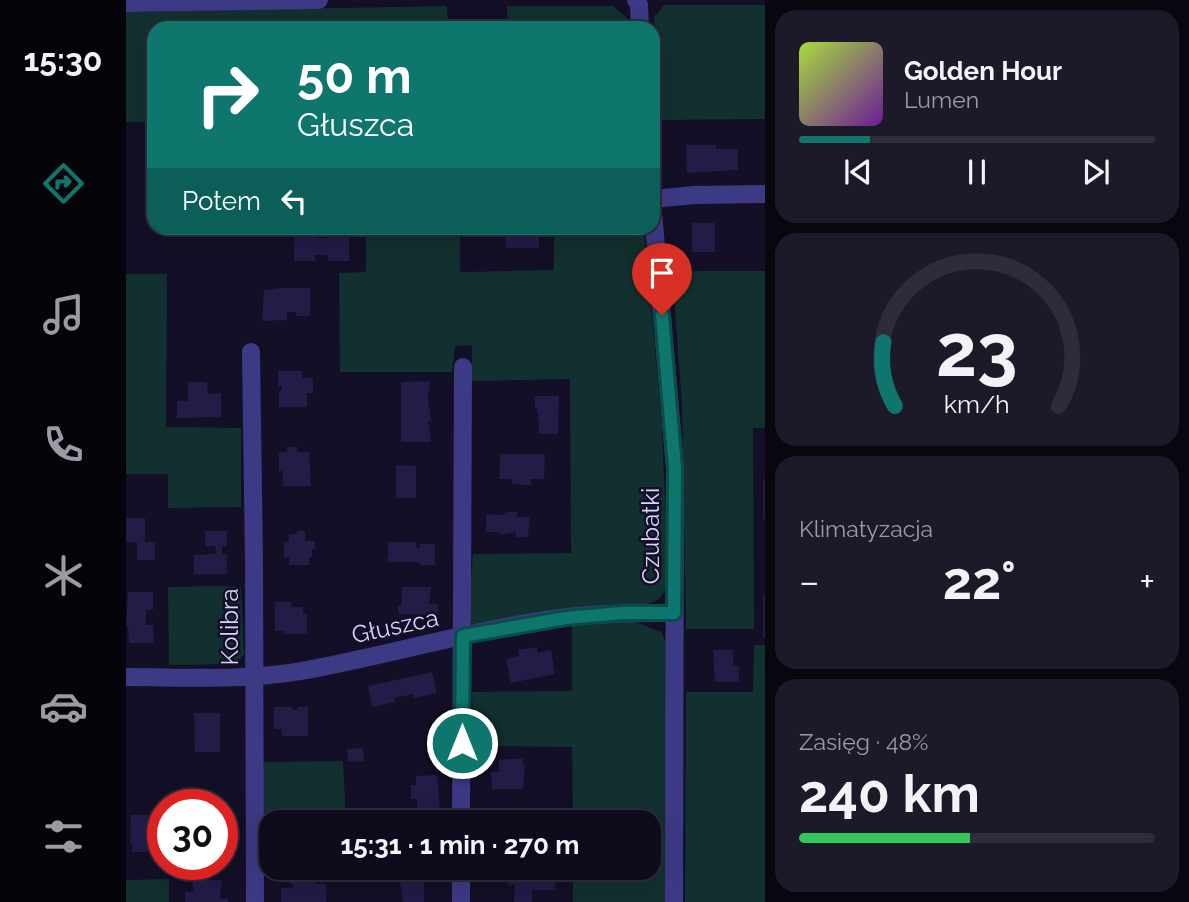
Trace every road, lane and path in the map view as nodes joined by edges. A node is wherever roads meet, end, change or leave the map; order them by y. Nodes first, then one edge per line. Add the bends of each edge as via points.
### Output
1 (319, 0) edge
2 (636, 0) edge
3 (126, 3) edge
4 (640, 21) edge
5 (765, 194) edge
6 (660, 198) edge
7 (655, 235) edge
8 (251, 352) dead end
9 (463, 367) dead end
10 (674, 613) junction
11 (463, 636) junction
12 (254, 676) junction
13 (126, 677) edge
14 (461, 810) edge
15 (461, 880) edge
16 (255, 902) edge
17 (461, 902) edge
18 (674, 902) edge

1 - 3 street
2 - 4 street
5 - 6 street
7 - 10 street, Czubatki via 675,468
8 - 12 street, Kolibra
9 - 11 street
10 - 11 street, Głuszca via 566,618
10 - 18 street, Czubatki
11 - 12 street, Głuszca via 300,671
11 - 14 street
12 - 13 street, Głuszca
12 - 16 street, Kolibra
15 - 17 street

